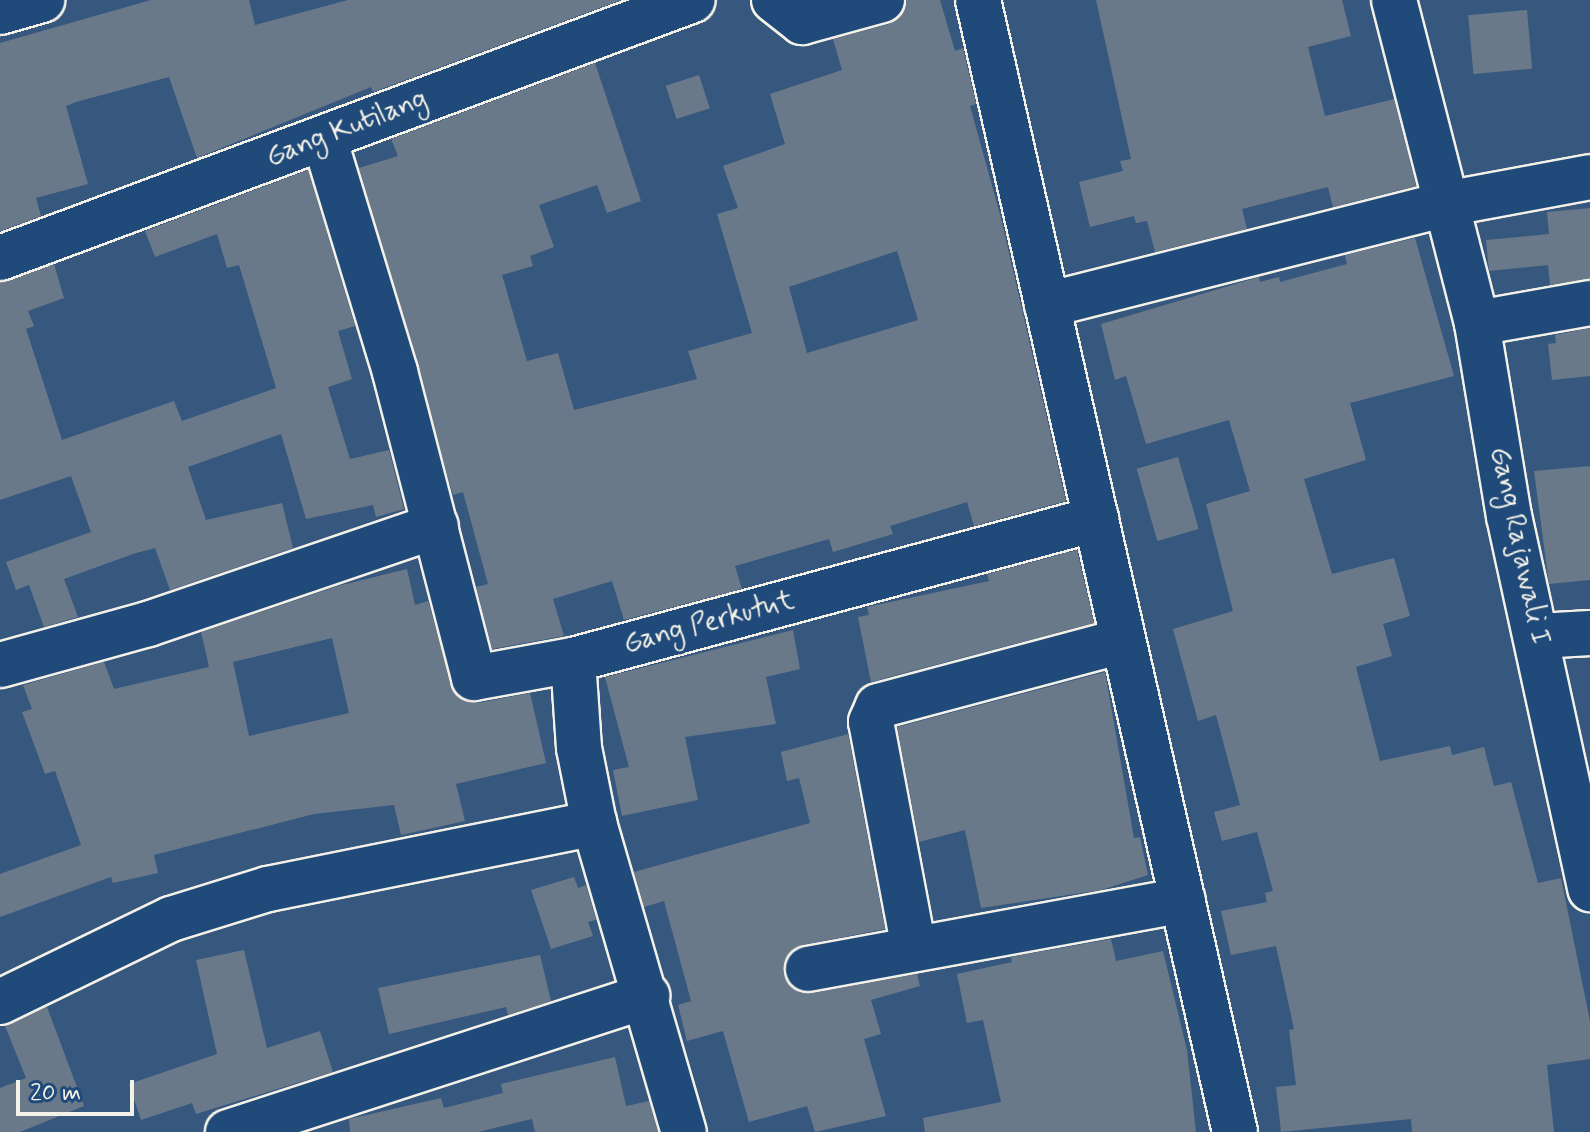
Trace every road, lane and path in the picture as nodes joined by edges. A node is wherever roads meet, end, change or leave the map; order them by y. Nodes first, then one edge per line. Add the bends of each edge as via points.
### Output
1 (42, 0) edge
2 (693, 0) edge
3 (774, 0) edge
4 (882, 0) edge
5 (978, 0) edge
6 (1394, 0) edge
7 (0, 12) edge
8 (324, 138) junction
9 (1590, 177) edge
10 (1450, 203) junction
11 (0, 258) edge
12 (1590, 303) edge
13 (1047, 305) junction
14 (1477, 323) junction
15 (1096, 519) junction
16 (436, 526) junction
17 (1590, 633) edge
18 (1538, 636) junction
19 (1123, 641) junction
20 (573, 660) junction
21 (0, 665) edge
22 (594, 823) junction
23 (1590, 889) edge
24 (1183, 900) junction
25 (914, 949) junction
26 (808, 969) dead end
27 (647, 996) junction
28 (0, 1002) edge
29 (228, 1132) edge
30 (684, 1132) edge
31 (1235, 1132) edge

1 - 7 street
2 - 8 street, Gang Kutilang
3 - 4 street via 802,22
5 - 13 street
6 - 10 street, Gang Rajawali I
8 - 11 street, Gang Kutilang
8 - 16 street, Gang Perkutut
9 - 10 street
10 - 13 street
10 - 14 street, Gang Rajawali I
12 - 14 street
13 - 15 street
14 - 18 street, Gang Rajawali I via 1509,516
15 - 19 street
15 - 20 street, Gang Perkutut
16 - 20 street, Gang Perkutut via 474,678
16 - 21 street via 148,624
17 - 18 street
18 - 23 street, Gang Rajawali I
19 - 24 street
19 - 25 street via 878,706 871,722
20 - 22 street via 579,748
22 - 27 street
22 - 28 street via 254,893 171,919
24 - 25 street
24 - 31 street
25 - 26 street
27 - 29 street
27 - 30 street

